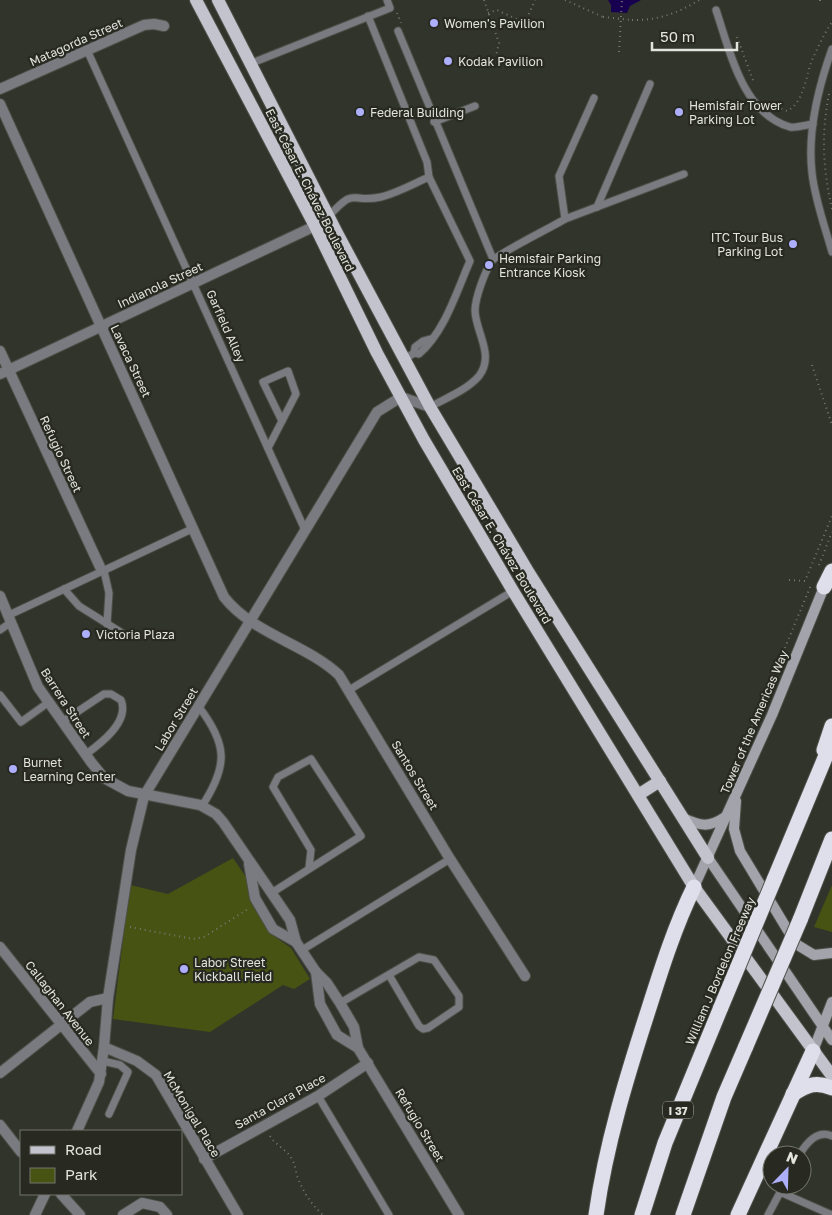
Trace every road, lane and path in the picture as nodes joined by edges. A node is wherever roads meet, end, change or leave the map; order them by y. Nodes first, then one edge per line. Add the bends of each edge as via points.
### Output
1 (196, 0) edge
2 (218, 0) edge
3 (387, 0) edge
4 (484, 0) edge
5 (535, 0) edge
6 (565, 0) edge
7 (622, 0) edge
8 (699, 0) edge
9 (716, 10) dead end
10 (488, 13) junction
11 (368, 16) junction
12 (832, 22) edge
13 (164, 26) dead end
14 (398, 31) dead end
15 (737, 37) dead end
16 (832, 48) edge
17 (87, 50) junction
18 (619, 52) dead end
19 (496, 56) dead end
20 (252, 63) junction
21 (650, 84) dead end
22 (755, 85) dead end
23 (0, 89) edge
24 (830, 89) dead end
25 (594, 98) dead end
26 (0, 104) edge
27 (770, 104) dead end
28 (475, 106) dead end
29 (434, 122) junction
30 (813, 124) junction
31 (684, 174) dead end
32 (429, 177) junction
33 (598, 207) junction
34 (832, 209) edge
35 (329, 216) junction
36 (565, 219) junction
37 (315, 226) junction
38 (832, 252) edge
39 (493, 259) junction
40 (194, 283) junction
41 (102, 326) junction
42 (0, 351) edge
43 (410, 356) junction
44 (812, 365) dead end
45 (4, 372) edge
46 (401, 397) junction
47 (430, 406) junction
48 (282, 421) junction
49 (832, 425) edge
50 (268, 448) junction
51 (832, 516) edge
52 (194, 528) junction
53 (304, 530) junction
54 (832, 532) edge
55 (832, 564) edge
56 (825, 569) edge
57 (102, 570) junction
58 (789, 580) dead end
59 (818, 586) junction
60 (64, 589) junction
61 (513, 591) junction
62 (1, 599) edge
63 (8, 619) junction
64 (250, 620) junction
65 (107, 624) junction
66 (0, 630) edge
67 (122, 633) dead end
68 (349, 690) junction
69 (0, 695) edge
70 (49, 702) junction
71 (199, 706) junction
72 (62, 722) junction
73 (832, 726) edge
74 (832, 741) edge
75 (85, 755) junction
76 (735, 768) dead end
77 (660, 781) junction
78 (737, 792) junction
79 (638, 795) junction
80 (144, 796) junction
81 (806, 803) junction
82 (202, 806) junction
83 (726, 817) junction
84 (683, 818) junction
85 (832, 839) edge
86 (450, 858) junction
87 (708, 858) junction
88 (248, 860) junction
89 (309, 868) junction
90 (694, 887) junction
91 (273, 892) junction
92 (252, 906) dead end
93 (128, 926) dead end
94 (299, 946) junction
95 (0, 947) edge
96 (832, 952) edge
97 (316, 972) junction
98 (389, 975) junction
99 (525, 976) dead end
100 (108, 998) junction
101 (832, 1002) edge
102 (340, 1003) junction
103 (60, 1024) junction
104 (824, 1027) junction
105 (832, 1040) edge
106 (104, 1047) junction
107 (358, 1048) junction
108 (813, 1051) junction
109 (103, 1061) junction
110 (368, 1063) junction
111 (0, 1073) edge
112 (100, 1074) junction
113 (832, 1076) edge
114 (832, 1088) edge
115 (793, 1094) junction
116 (318, 1096) junction
117 (109, 1114) dead end
118 (0, 1125) edge
119 (263, 1125) junction
120 (77, 1130) edge
121 (832, 1136) edge
122 (805, 1145) edge
123 (20, 1151) edge
124 (204, 1159) junction
125 (45, 1195) edge
126 (62, 1195) edge
127 (778, 1195) edge
128 (795, 1195) edge
129 (35, 1215) edge
130 (80, 1215) edge
131 (123, 1215) edge
132 (167, 1215) edge
133 (238, 1215) edge
134 (323, 1215) edge
135 (389, 1215) edge
136 (459, 1215) edge
137 (596, 1215) edge
138 (642, 1215) edge
139 (683, 1215) edge
140 (738, 1215) edge
141 (768, 1215) edge
142 (832, 1215) edge

1 - 37 main road, East César E. Chávez Boulevard
2 - 20 main road, East César E. Chávez Boulevard
3 - 11 lane via 390,8
4 - 10 path
5 - 10 path via 525,23 497,10
6 - 8 path, bridge via 603,17 649,20
7 - 18 path
9 - 30 lane via 742,84 764,113 791,127
10 - 19 path via 499,43
11 - 20 lane
11 - 32 lane via 427,162
12 - 27 path via 793,108 788,111
13 - 17 street, Matagorda Street via 144,25
14 - 29 lane
15 - 22 path
16 - 30 lane via 819,83
17 - 23 street, Matagorda Street
17 - 40 lane, Garfield Alley
20 - 35 main road, East César E. Chávez Boulevard
21 - 33 lane
24 - 34 path via 824,117 823,152
25 - 36 lane via 559,176
26 - 41 street, Lavaca Street
28 - 29 lane
29 - 39 lane
30 - 38 lane via 810,149 812,175
31 - 33 lane
32 - 35 lane via 379,198 352,196 343,200
32 - 43 lane via 470,261 444,322 428,346 419,354
33 - 36 lane
35 - 37 street, Indianola Street
35 - 43 main road, East César E. Chávez Boulevard
36 - 39 lane
37 - 40 street, Indianola Street
37 - 46 main road, East César E. Chávez Boulevard
39 - 47 lane via 475,302 476,322 486,354 485,364 466,387
40 - 41 street, Indianola Street
40 - 50 lane, Garfield Alley
41 - 45 street, Indianola Street
41 - 52 street, Lavaca Street
42 - 45 street, Refugio Street
43 - 47 main road, East César E. Chávez Boulevard
44 - 49 path
45 - 57 street, Refugio Street
46 - 47 street
46 - 53 street, Labor Street via 377,412
46 - 61 main road, East César E. Chávez Boulevard
47 - 77 main road, East César E. Chávez Boulevard via 529,573
48 - 48 lane via 296,394 288,371 263,382
48 - 50 lane
50 - 53 lane, Garfield Alley
51 - 58 path via 804,581
52 - 57 lane
52 - 64 street, Lavaca Street via 224,597
53 - 64 street, Labor Street
54 - 56 path
55 - 59 main road, Tower of the Americas Way
56 - 59 highway
57 - 60 lane
57 - 65 lane via 109,593
59 - 76 path
59 - 78 main road, Tower of the Americas Way
60 - 63 lane
60 - 65 lane via 79,606
61 - 68 lane
61 - 79 main road, East César E. Chávez Boulevard
62 - 63 street, Barrera Street
63 - 66 lane
63 - 70 street, Barrera Street via 33,678
64 - 68 street, Santos Street via 323,662
64 - 71 street, Labor Street
65 - 67 lane
68 - 86 street, Santos Street
69 - 70 lane via 20,722
70 - 72 street, Barrera Street
71 - 80 street, Labor Street
71 - 82 lane via 220,742 222,760 218,777
72 - 75 street, Barrera Street
72 - 75 lane via 104,694 120,700 121,714 110,734
73 - 81 highway
74 - 81 highway, William J Bordelon Freeway / I 37
75 - 80 street, Barrera Street via 113,784
77 - 79 main road
77 - 84 main road, East César E. Chávez Boulevard
78 - 83 main road, Tower of the Americas Way
78 - 96 main road via 734,829 745,861 796,944 814,955
79 - 90 main road, East César E. Chávez Boulevard
80 - 82 street, Refugio Street
80 - 100 street, Labor Street via 131,850
81 - 138 highway, William J Bordelon Freeway / I 37, bridge via 665,1144
82 - 88 street, Refugio Street via 223,822
83 - 84 main road via 707,826
83 - 87 main road, Tower of the Americas Way
84 - 87 main road, East César E. Chávez Boulevard
85 - 139 highway, bridge via 724,1097
86 - 94 lane
86 - 99 street, Santos Street
87 - 90 main road, Tower of the Americas Way
87 - 104 main road, East César E. Chávez Boulevard
88 - 91 street, Refugio Street
88 - 94 street, Refugio Street via 255,898 273,928
89 - 89 lane via 361,836 311,759 278,777 273,787 311,850
89 - 91 lane
90 - 108 main road, East César E. Chávez Boulevard
90 - 137 highway via 673,936 627,1075 602,1174
91 - 94 street, Refugio Street via 290,920
92 - 93 path via 194,939
94 - 97 street, Refugio Street
95 - 103 street, Callaghan Avenue
97 - 102 street, Refugio Street
97 - 107 street, Refugio Street via 320,1004 337,1035
98 - 98 lane via 419,957 434,960 459,996 459,1007 423,1029
98 - 102 lane
100 - 103 street via 90,1002
100 - 106 street, Labor Street
101 - 104 main road
102 - 107 street, Refugio Street via 354,1027
103 - 111 street
103 - 112 street, Callaghan Avenue
104 - 105 main road, East César E. Chávez Boulevard
104 - 108 main road
106 - 109 street, Labor Street
106 - 124 street, McMonigal Place via 137,1061 156,1075
107 - 110 street, Refugio Street
108 - 113 main road, East César E. Chávez Boulevard
108 - 115 highway
109 - 112 street, Labor Street
109 - 117 lane via 120,1065 128,1072
110 - 116 street, Santa Clara Place
110 - 136 street, Refugio Street
112 - 120 street, Labor Street
114 - 115 highway via 815,1083
115 - 140 highway
116 - 119 street, Santa Clara Place
116 - 135 lane
118 - 123 street
119 - 124 street, Santa Clara Place
119 - 134 path via 275,1144 288,1153 301,1186
121 - 122 lane via 818,1136
124 - 133 street, McMonigal Place
125 - 129 street
126 - 130 street
127 - 141 lane
128 - 142 lane
131 - 132 street via 142,1203 160,1207

